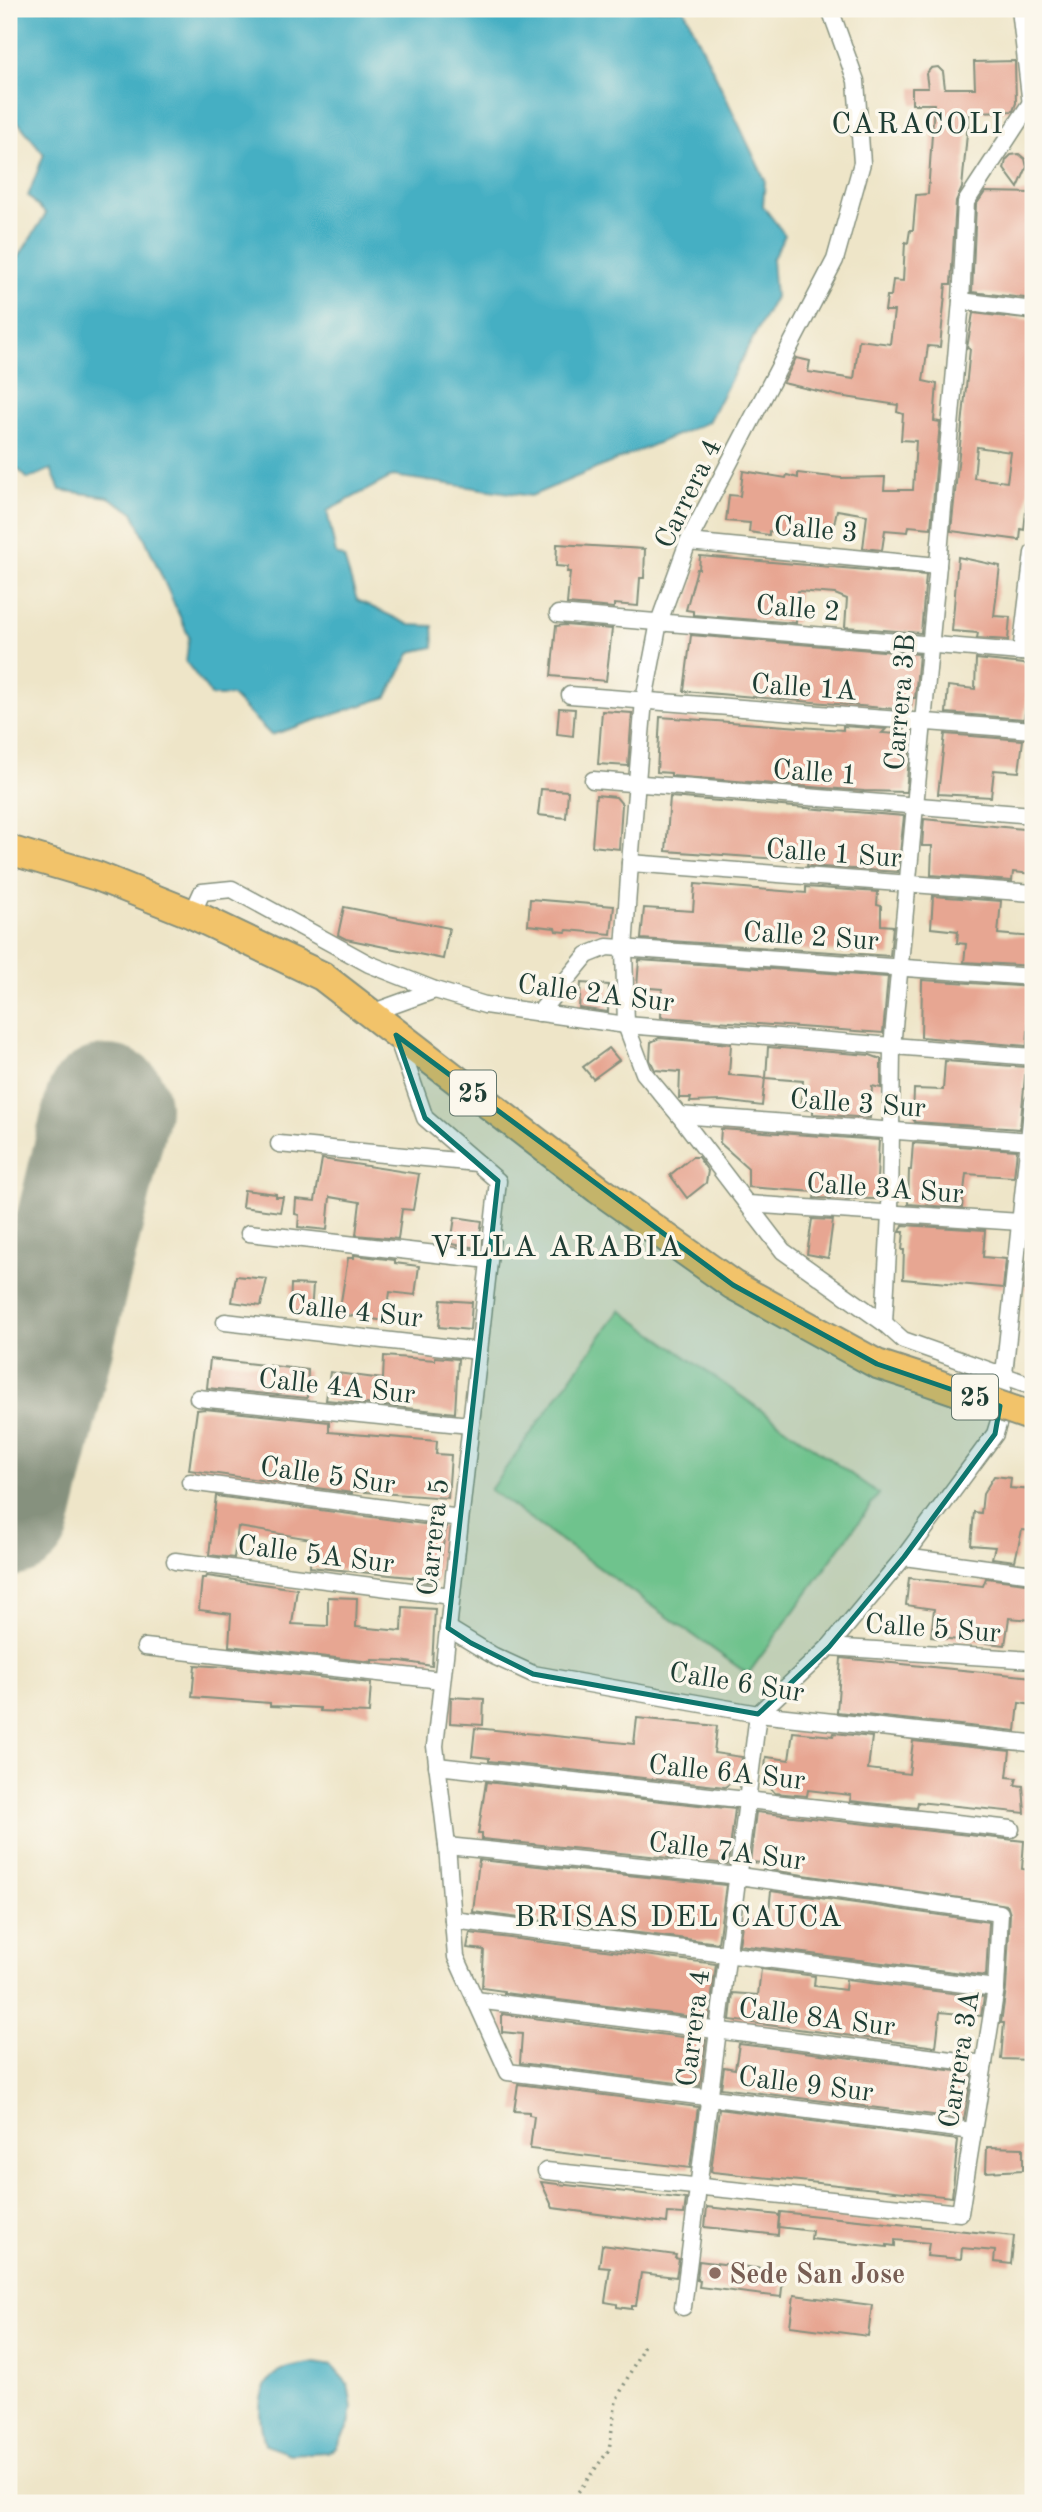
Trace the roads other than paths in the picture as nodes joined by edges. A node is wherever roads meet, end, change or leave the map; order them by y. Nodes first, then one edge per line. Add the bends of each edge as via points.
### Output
1 (830, 9) edge
2 (1020, 9) edge
3 (1032, 111) edge
4 (961, 301) junction
5 (1033, 310) edge
6 (688, 542) junction
7 (1033, 553) edge
8 (938, 566) junction
9 (558, 614) dead end
10 (659, 622) junction
11 (931, 645) junction
12 (1027, 653) edge
13 (570, 695) dead end
14 (644, 701) junction
15 (923, 722) junction
16 (1033, 730) edge
17 (593, 780) dead end
18 (637, 783) junction
19 (915, 805) junction
20 (1033, 815) edge
21 (9, 850) edge
22 (630, 863) junction
23 (908, 884) junction
24 (1033, 893) edge
25 (192, 914) junction
26 (624, 948) junction
27 (900, 967) junction
28 (1033, 977) edge
29 (435, 990) junction
30 (371, 1013) junction
31 (539, 1013) junction
32 (626, 1025) junction
33 (396, 1035) junction
34 (892, 1047) junction
35 (1033, 1057) edge
36 (1033, 1102) edge
37 (679, 1115) junction
38 (891, 1131) junction
39 (1031, 1141) edge
40 (279, 1144) dead end
41 (477, 1163) junction
42 (748, 1204) junction
43 (890, 1214) junction
44 (1020, 1222) junction
45 (249, 1233) dead end
46 (489, 1260) junction
47 (225, 1322) dead end
48 (884, 1323) junction
49 (479, 1351) junction
50 (1003, 1377) junction
51 (1033, 1386) edge
52 (198, 1398) dead end
53 (1033, 1417) edge
54 (470, 1425) junction
55 (190, 1482) dead end
56 (460, 1518) junction
57 (904, 1557) junction
58 (175, 1561) dead end
59 (1033, 1574) edge
60 (451, 1596) junction
61 (448, 1628) junction
62 (145, 1647) dead end
63 (828, 1647) junction
64 (1033, 1660) edge
65 (441, 1680) junction
66 (758, 1714) junction
67 (1030, 1743) dead end
68 (437, 1766) junction
69 (748, 1800) junction
70 (1011, 1829) dead end
71 (447, 1846) junction
72 (739, 1876) junction
73 (1000, 1913) joint
74 (453, 1920) junction
75 (728, 1954) junction
76 (996, 1988) junction
77 (476, 2000) junction
78 (719, 2030) junction
79 (984, 2064) junction
80 (508, 2072) joint
81 (710, 2097) junction
82 (973, 2131) junction
83 (546, 2171) dead end
84 (699, 2187) junction
85 (683, 2307) dead end

1 - 6 street, Carrera 4 via 856,81 862,163 835,260
2 - 3 street
3 - 4 street, Carrera 3B via 966,202
4 - 5 street
4 - 8 street, Carrera 3B
6 - 8 street, Calle 3
6 - 10 street, Carrera 4
7 - 12 street
8 - 11 street, Carrera 3B
9 - 10 street, Calle 2
10 - 11 street, Calle 2
10 - 14 street, Carrera 4
11 - 12 street, Calle 2
11 - 15 street, Carrera 3B
13 - 14 street, Calle 1A
14 - 15 street, Calle 1A
14 - 18 street, Carrera 4
15 - 16 street, Calle 1A
15 - 19 street, Carrera 3B
17 - 18 street, Calle 1
18 - 19 street, Calle 1
18 - 22 street, Carrera 4
19 - 20 street, Calle 1
19 - 23 street, Carrera 3B
21 - 25 highway, 25 via 97,876
22 - 23 street, Calle 1 Sur
22 - 26 street, Carrera 4
23 - 24 street, Calle 1 Sur
23 - 27 street, Carrera 3B
25 - 29 street, Calle 2A Sur via 202,892 232,889 369,964
25 - 30 highway, 25 via 322,976
26 - 27 street, Calle 2 Sur
26 - 31 street, Calle 2 Sur via 607,947 586,955
26 - 32 street, Carrera 4
27 - 28 street, Calle 2 Sur
27 - 34 street, Carrera 3B
29 - 30 street
29 - 31 street, Calle 2A Sur via 485,1005
30 - 33 highway, 25
31 - 32 street, Calle 2A Sur
32 - 34 street, Calle 2A Sur
32 - 37 street, Carrera 4 via 644,1073
33 - 41 street, Carrera 5 via 425,1118
33 - 53 highway, 25, bridge via 733,1285 877,1364
34 - 35 street, Calle 2A Sur
34 - 38 street, Carrera 3B
36 - 39 street
37 - 38 street, Calle 3 Sur
37 - 42 street, Carrera 4
38 - 39 street, Calle 3 Sur
38 - 43 street, Carrera 3B
39 - 44 street
40 - 41 street
41 - 46 street, Carrera 5 via 498,1181
42 - 43 street, Calle 3A Sur
42 - 48 street, Carrera 4 via 783,1251
43 - 44 street, Calle 3A Sur
43 - 48 street, Carrera 3B
44 - 50 street
45 - 46 street
46 - 49 street, Carrera 5
47 - 49 street, Calle 4 Sur
48 - 50 street, Carrera 4 via 903,1340
49 - 54 street, Carrera 5
50 - 51 street, Carrera 4
50 - 57 street via 995,1434
52 - 54 street, Calle 4A Sur
54 - 56 street, Carrera 5
55 - 56 street, Calle 5 Sur
56 - 60 street, Carrera 5
57 - 59 street
57 - 63 street
58 - 60 street, Calle 5A Sur
60 - 61 street, Carrera 5
61 - 65 street, Carrera 5
61 - 66 street, Calle 6 Sur via 533,1674
62 - 65 street
63 - 64 street, Calle 5 Sur
63 - 66 street
65 - 68 street, Carrera 5
66 - 67 street, Calle 6 Sur
66 - 69 street, Carrera 4
68 - 69 street, Calle 6A Sur
68 - 71 street, Carrera 5
69 - 70 street, Calle 6A Sur
69 - 72 street, Carrera 4
71 - 72 street, Calle 7A Sur
71 - 74 street, Carrera 5
72 - 73 street, Calle 7A Sur
72 - 75 street, Carrera 4
73 - 76 street, Carrera 3A
74 - 75 street
74 - 77 street, Carrera 5 via 456,1957
75 - 76 street
75 - 78 street, Carrera 4
76 - 79 street, Carrera 3A
77 - 78 street, Calle 8A Sur
77 - 80 street, Carrera 5
78 - 79 street, Calle 8A Sur
78 - 81 street, Carrera 4
79 - 82 street, Carrera 3A
80 - 81 street, Calle 9 Sur
81 - 82 street, Calle 9 Sur
81 - 84 street, Carrera 4
82 - 84 street, Carrera 3A via 960,2213
83 - 84 street
84 - 85 street, Carrera 4

